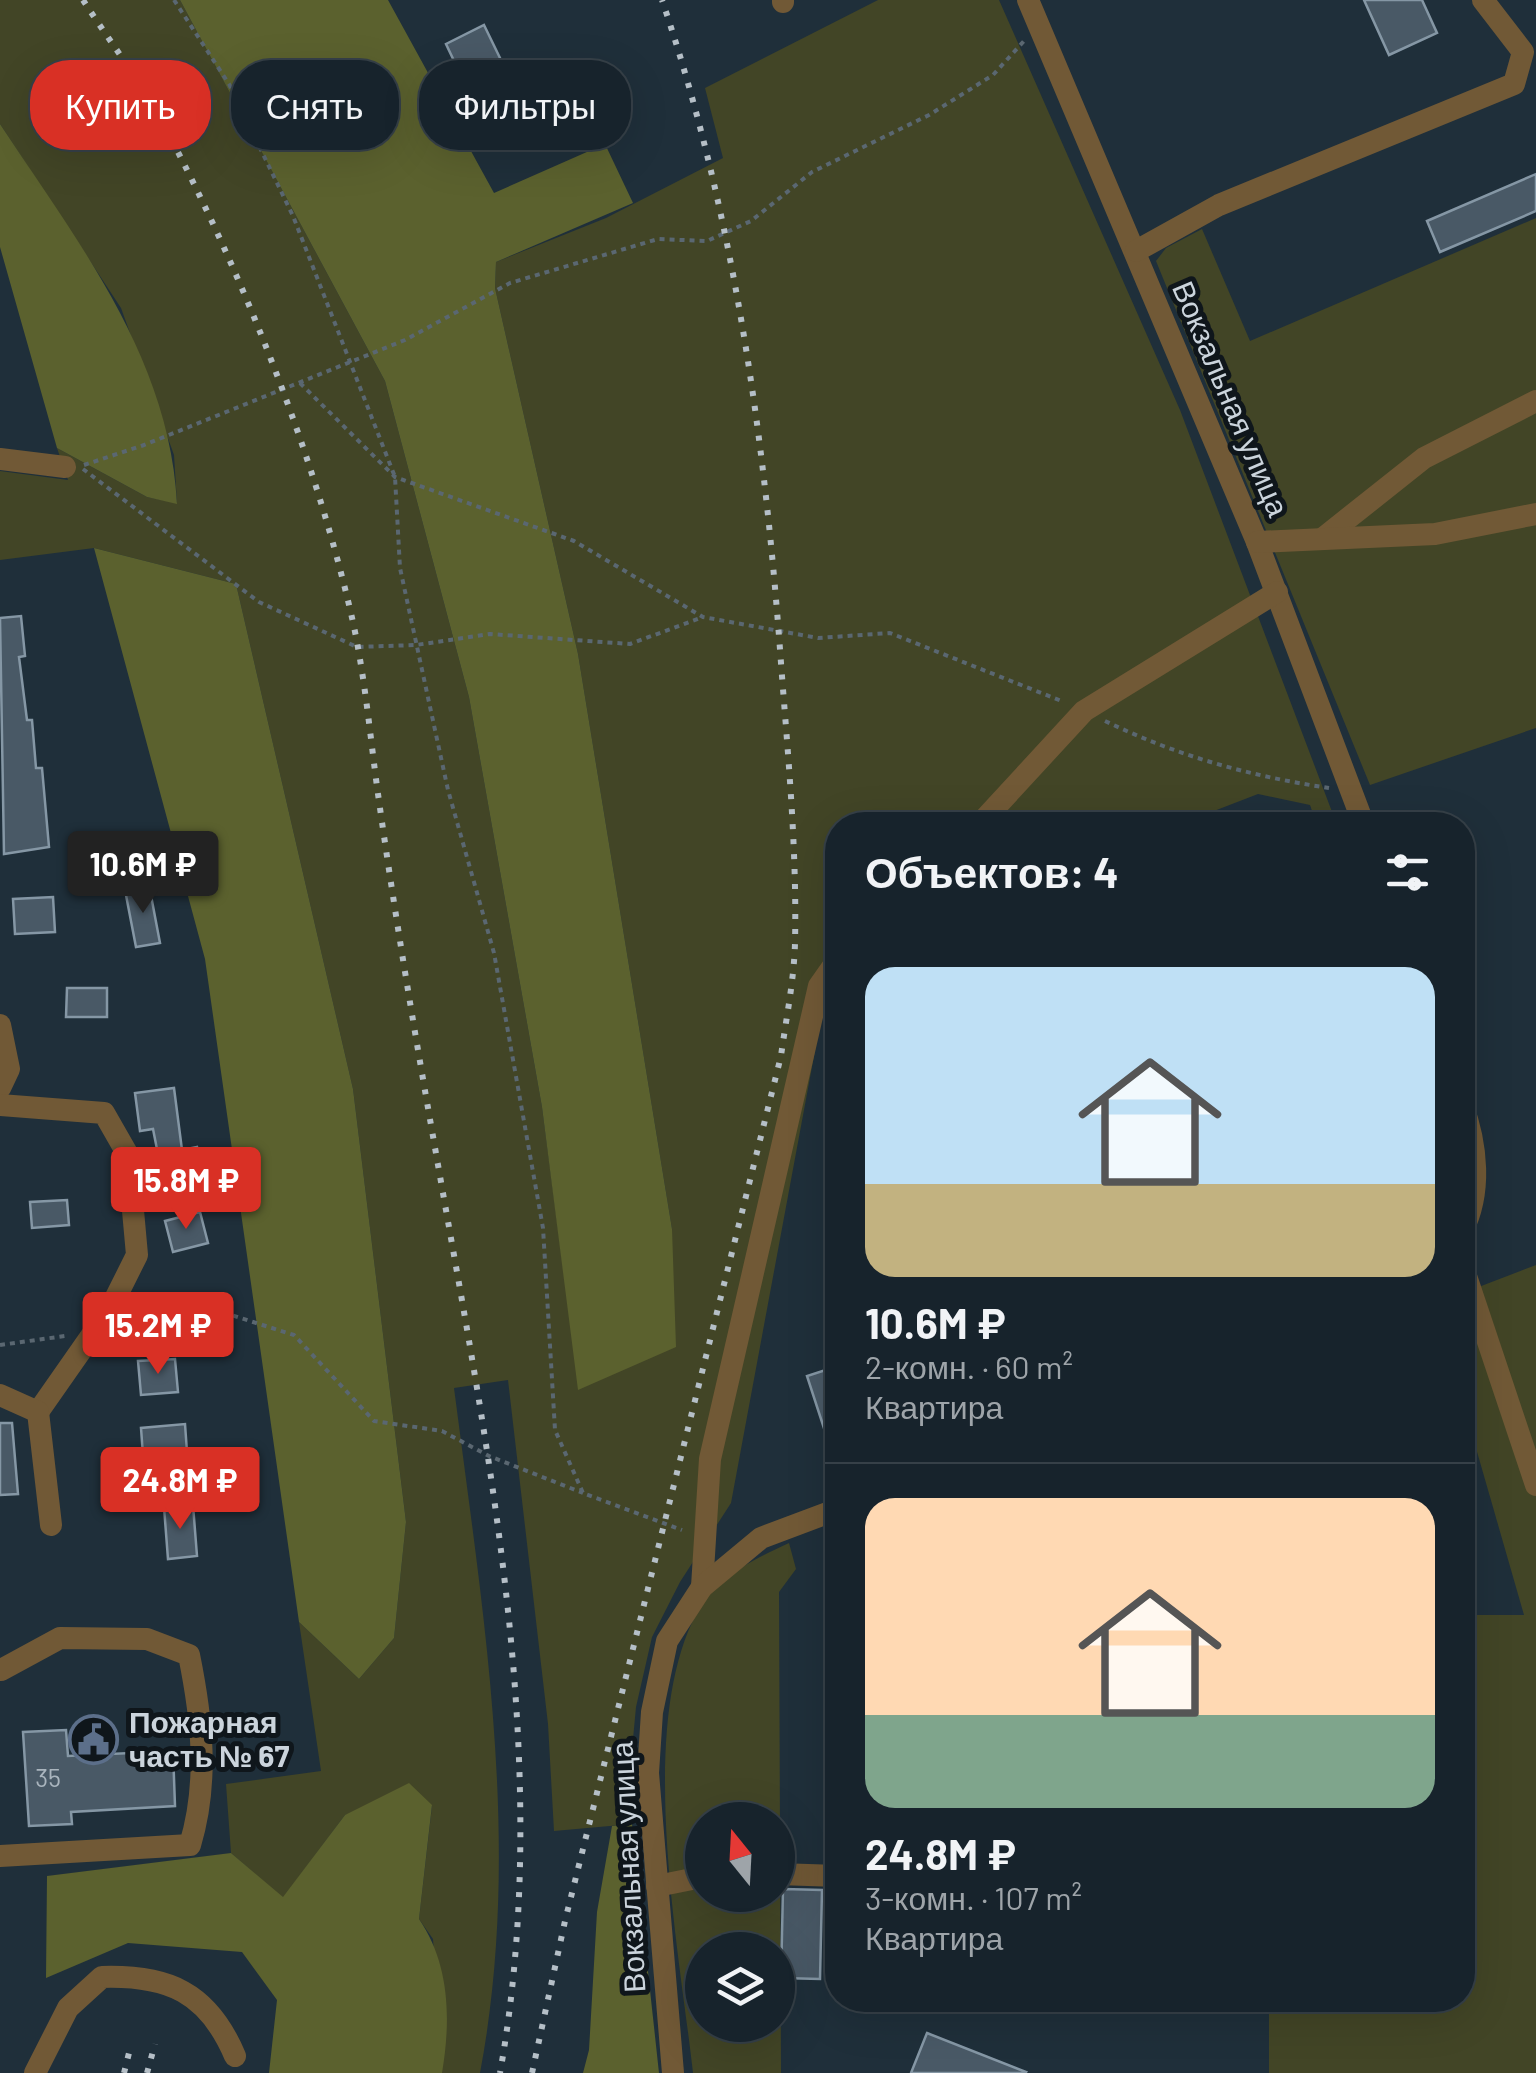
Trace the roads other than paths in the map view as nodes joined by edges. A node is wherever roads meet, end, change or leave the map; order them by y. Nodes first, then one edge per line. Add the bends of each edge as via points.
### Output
1 (1028, 0) edge
2 (1483, 0) edge
3 (1136, 251) junction
4 (1536, 402) edge
5 (0, 459) edge
6 (65, 468) dead end
7 (1536, 514) edge
8 (1322, 540) junction
9 (1257, 542) junction
10 (1277, 592) junction
11 (991, 812) edge
12 (1359, 812) edge
13 (825, 977) edge
14 (0, 1026) edge
15 (0, 1088) edge
16 (0, 1104) edge
17 (1475, 1303) edge
18 (0, 1395) edge
19 (38, 1412) junction
20 (1536, 1485) edge
21 (825, 1515) edge
22 (51, 1526) dead end
23 (702, 1587) junction
24 (1, 1670) edge
25 (0, 1856) edge
26 (795, 1875) edge
27 (825, 1876) edge
28 (685, 1880) edge
29 (658, 1886) junction
30 (235, 2056) dead end
31 (35, 2073) edge
32 (672, 2073) edge

1 - 3 street, Вокзальная улица
2 - 3 street via 1523,52 1514,84 1220,205
3 - 9 street, Вокзальная улица
4 - 8 street via 1424,458
5 - 6 street
7 - 8 street via 1435,534
8 - 9 street
9 - 10 street, Вокзальная улица
10 - 11 street via 1084,712
10 - 12 street, Вокзальная улица
13 - 23 street via 714,1440
14 - 15 street via 8,1069
16 - 19 street via 104,1113 128,1155 137,1255
17 - 20 street
18 - 19 street
19 - 22 street
21 - 23 street, Вокзальная улица via 761,1538
23 - 29 street, Вокзальная улица via 668,1641 652,1712 648,1773
24 - 25 street via 60,1638 146,1639 189,1655 201,1714 201,1808 190,1845
26 - 27 street
28 - 29 street
29 - 32 street, Вокзальная улица
30 - 31 street via 223,2027 189,1992 144,1976 102,1978 68,2008

